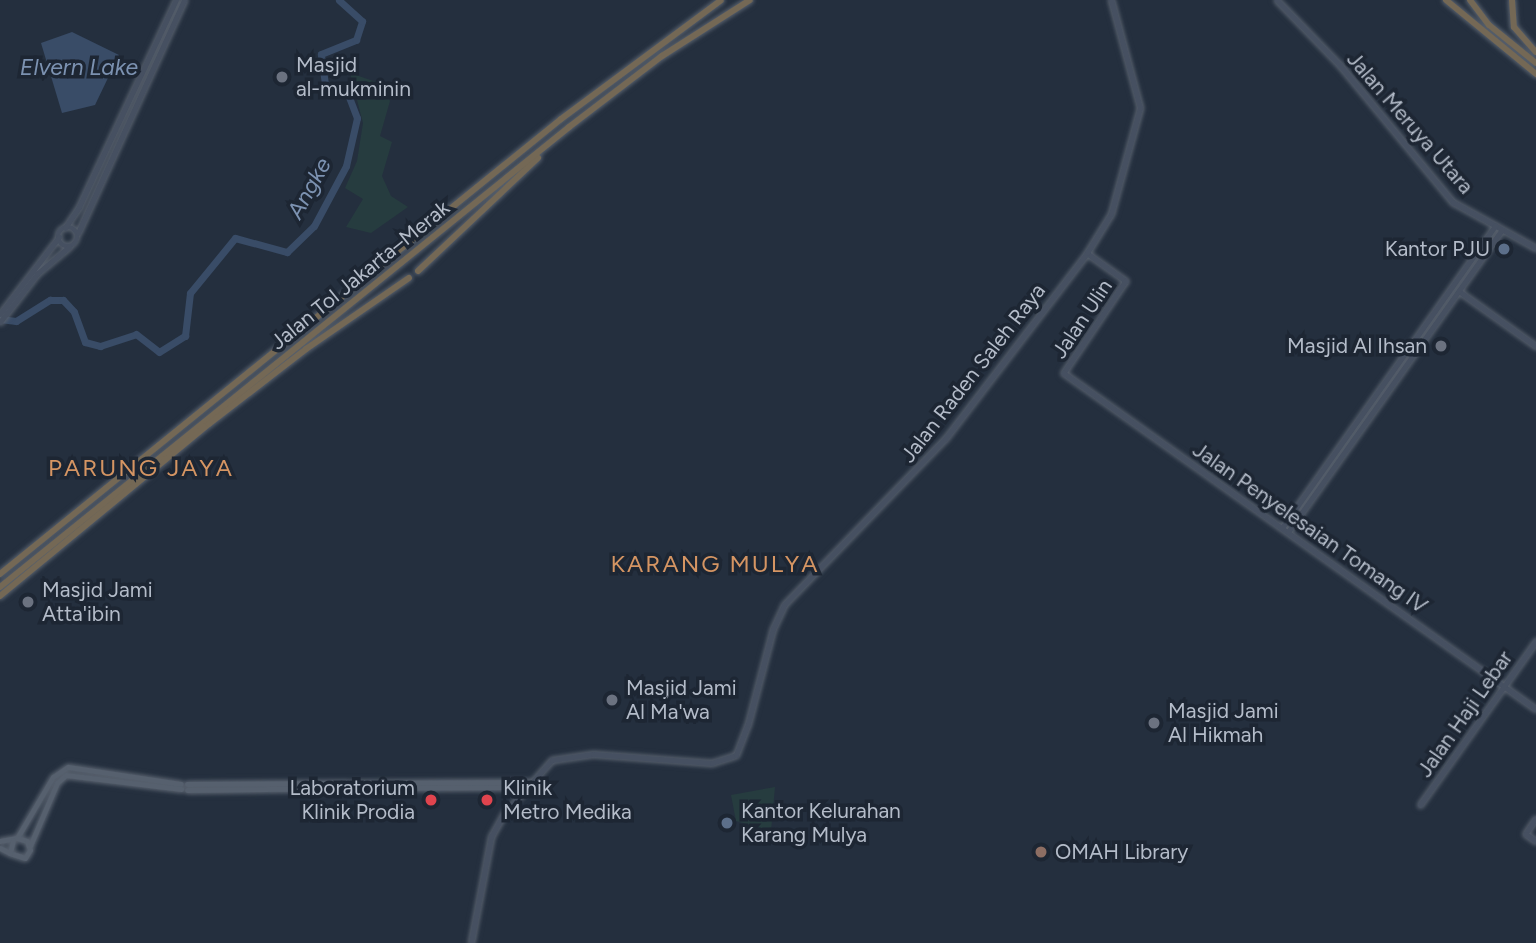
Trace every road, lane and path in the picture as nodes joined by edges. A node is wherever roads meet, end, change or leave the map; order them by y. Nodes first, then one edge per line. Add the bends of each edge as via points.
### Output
1 (176, 0) edge
2 (184, 0) edge
3 (721, 0) edge
4 (750, 0) edge
5 (1111, 0) edge
6 (1277, 0) edge
7 (1447, 0) edge
8 (1470, 0) edge
9 (1512, 0) edge
10 (1536, 52) edge
11 (1536, 63) edge
12 (1536, 74) edge
13 (545, 148) junction
14 (1495, 226) junction
15 (65, 228) junction
16 (1502, 230) junction
17 (78, 233) junction
18 (59, 237) junction
19 (69, 247) junction
20 (1536, 248) edge
21 (1087, 253) junction
22 (418, 271) dead end
23 (409, 278) dead end
24 (1459, 291) junction
25 (12, 300) junction
26 (8, 306) junction
27 (0, 314) edge
28 (0, 322) edge
29 (1536, 346) edge
30 (1064, 373) joint
31 (1282, 528) junction
32 (1288, 531) junction
33 (0, 574) edge
34 (0, 587) edge
35 (0, 596) edge
36 (1536, 641) edge
37 (1503, 686) junction
38 (1536, 709) edge
39 (529, 784) junction
40 (184, 787) junction
41 (1420, 805) dead end
42 (1536, 820) edge
43 (15, 839) junction
44 (0, 841) edge
45 (1536, 841) edge
46 (30, 846) junction
47 (0, 848) edge
48 (10, 853) junction
49 (471, 943) edge

1 - 15 street
2 - 17 street
3 - 33 highway, Jalan Tol Jakarta–Merak via 561,119
4 - 13 highway, Jalan Tol Jakarta–Merak via 662,56
5 - 21 street, Jalan Raden Saleh Raya via 1140,108 1111,214
6 - 14 street, Jalan Meruya Utara via 1348,75 1453,202
7 - 12 highway
8 - 11 highway via 1489,25
9 - 10 highway via 1514,27
13 - 22 highway
13 - 34 highway, Jalan Tol Jakarta–Merak
14 - 16 street, Jalan Meruya Utara
14 - 31 street
15 - 17 street
15 - 18 street
16 - 20 street, Jalan Meruya Utara
16 - 24 street
17 - 19 street via 76,243
18 - 19 street
18 - 25 street
19 - 25 street
21 - 30 street, Jalan Ulin via 1126,281
21 - 39 street, Jalan Raden Saleh Raya via 945,439 784,605 773,629 746,733 733,758 712,763 572,754 552,760
23 - 35 highway via 209,424
24 - 29 street
24 - 32 street
25 - 26 street
26 - 27 street
26 - 28 street
30 - 31 street, Jalan Penyelesaian Tomang IV
31 - 32 street, Jalan Penyelesaian Tomang IV
32 - 37 street, Jalan Penyelesaian Tomang IV
36 - 37 street, Jalan Haji Lebar
37 - 38 street, Jalan Penyelesaian Tomang IV
37 - 41 street, Jalan Haji Lebar
39 - 40 main road
39 - 49 street, Jalan Raden Saleh Raya via 491,837
40 - 43 main road via 68,767 53,777
40 - 46 main road via 66,775 57,783
42 - 45 street via 1526,834
43 - 44 main road
43 - 46 main road
43 - 48 main road
46 - 48 main road via 25,858
47 - 48 main road

